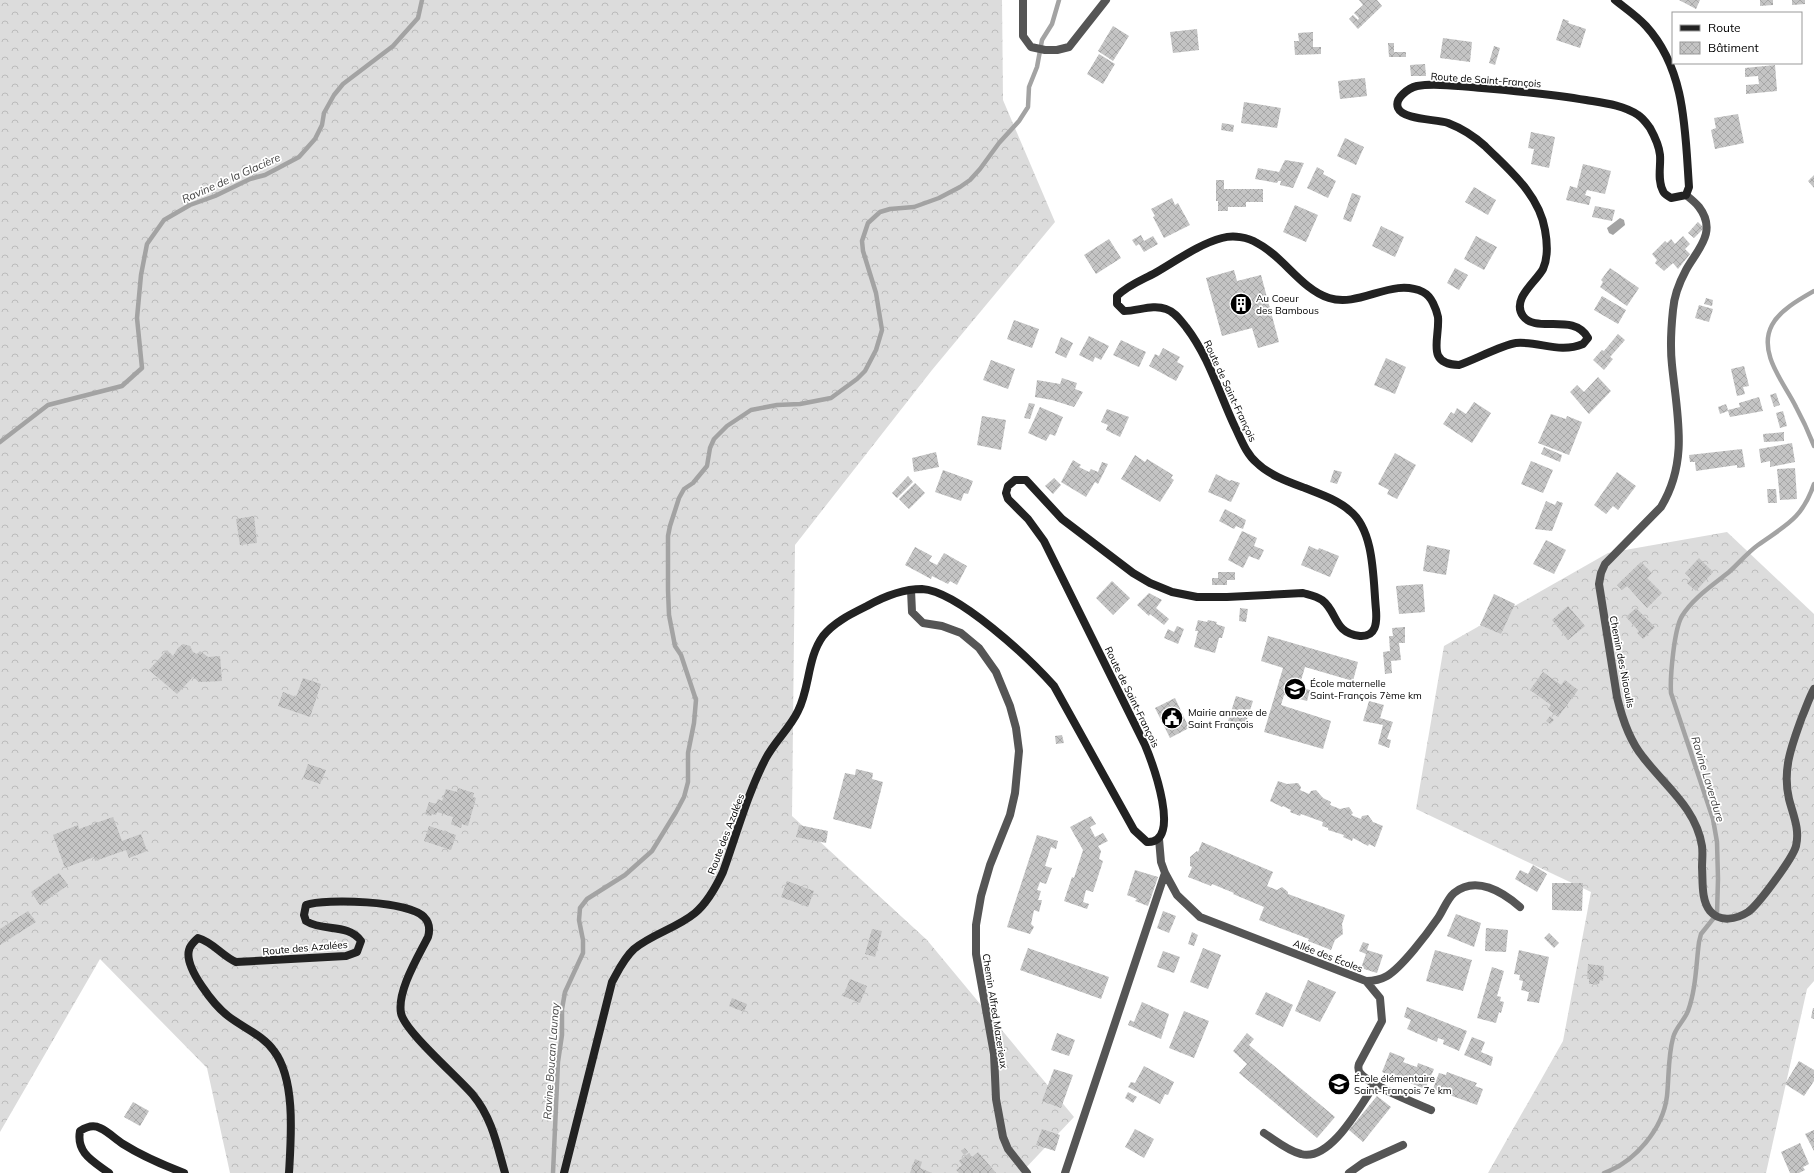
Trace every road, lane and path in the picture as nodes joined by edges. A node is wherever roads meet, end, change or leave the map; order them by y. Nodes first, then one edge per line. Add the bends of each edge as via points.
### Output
1 (1023, 0) edge
2 (1106, 0) edge
3 (1615, 0) edge
4 (1686, 195) junction
5 (911, 590) junction
6 (1814, 690) edge
7 (1160, 839) junction
8 (1165, 872) junction
9 (1520, 907) dead end
10 (1366, 981) junction
11 (1375, 1084) junction
12 (1431, 1110) dead end
13 (1264, 1133) dead end
14 (1403, 1145) dead end
15 (109, 1173) edge
16 (184, 1173) edge
17 (289, 1173) edge
18 (505, 1173) edge
19 (564, 1173) edge
20 (1028, 1173) edge
21 (1065, 1173) edge
22 (1349, 1173) edge

1 - 2 street via 1023,36 1031,47 1057,50 1069,47
3 - 4 main road via 1646,26 1672,68 1683,111 1689,187
4 - 6 street, Chemin des Niaoulis via 1700,208 1705,221 1706,238 1680,282 1673,308 1671,347 1678,409 1678,459 1667,497 1661,507 1605,564 1599,584 1621,715 1643,758 1676,793 1691,815 1702,846 1703,892 1709,910 1722,919 1750,911 1793,854 1797,828 1787,787 1787,760
4 - 7 main road, Route de Saint-François via 1671,198 1663,192 1657,139 1639,115 1613,104 1554,94 1439,85 1417,86 1408,89 1398,99 1398,110 1404,115 1447,123 1462,130 1482,144 1525,186 1538,209 1545,229 1547,248 1543,268 1521,298 1520,309 1523,316 1532,322 1567,324 1579,328 1588,338 1583,344 1562,349 1547,345 1515,343 1459,365 1451,365 1442,361 1436,352 1438,317 1425,293 1409,288 1394,289 1345,301 1329,298 1313,290 1257,242 1243,237 1224,237 1209,242 1133,283 1117,296 1117,304 1124,311 1154,308 1165,309 1175,314 1203,354 1244,447 1257,463 1278,476 1333,500 1350,511 1362,524 1372,563 1377,621 1372,633 1352,634 1337,624 1330,608 1323,601 1303,593 1227,597 1172,592 1150,583 1133,572 1062,519 1026,480 1015,480 1008,486 1008,500 1028,519 1044,541 1145,745 1161,793 1163,831
5 - 7 main road via 923,589 956,601 1036,666 1054,686 1069,710 1134,830 1147,842 1153,843
5 - 19 main road, Route des Azalées via 878,600 849,615 822,637 816,649 798,711 766,758 715,889 696,912 634,949 622,963 606,1001
5 - 20 street, Chemin Alfred Mazerieux via 912,612 923,623 961,633 980,648 996,672 1016,728 1019,751 1015,793 1010,815 981,896 976,925 976,954 994,1054 996,1099 1004,1137 1008,1149
7 - 8 street, Allée des Écoles via 1161,862
8 - 10 street, Allée des Écoles via 1177,895 1200,917
8 - 21 street
9 - 10 street, Allée des Écoles via 1507,895 1495,889 1472,885 1462,888 1453,893 1438,918 1396,969 1386,976
10 - 11 street via 1380,998 1382,1021 1358,1069
11 - 12 street
11 - 13 street via 1336,1139 1318,1152 1300,1154
14 - 22 street via 1363,1163
15 - 16 main road via 81,1149 78,1140 80,1131 86,1127 101,1128 122,1144
17 - 18 main road, Route des Azalées via 291,1116 284,1072 275,1051 262,1038 228,1016 210,998 191,967 188,952 198,938 206,940 226,958 236,962 346,956 357,952 361,941 356,934 313,926 306,921 306,905 320,901 381,903 406,908 424,917 430,928 428,937 401,996 401,1014 412,1031 473,1095 488,1118

